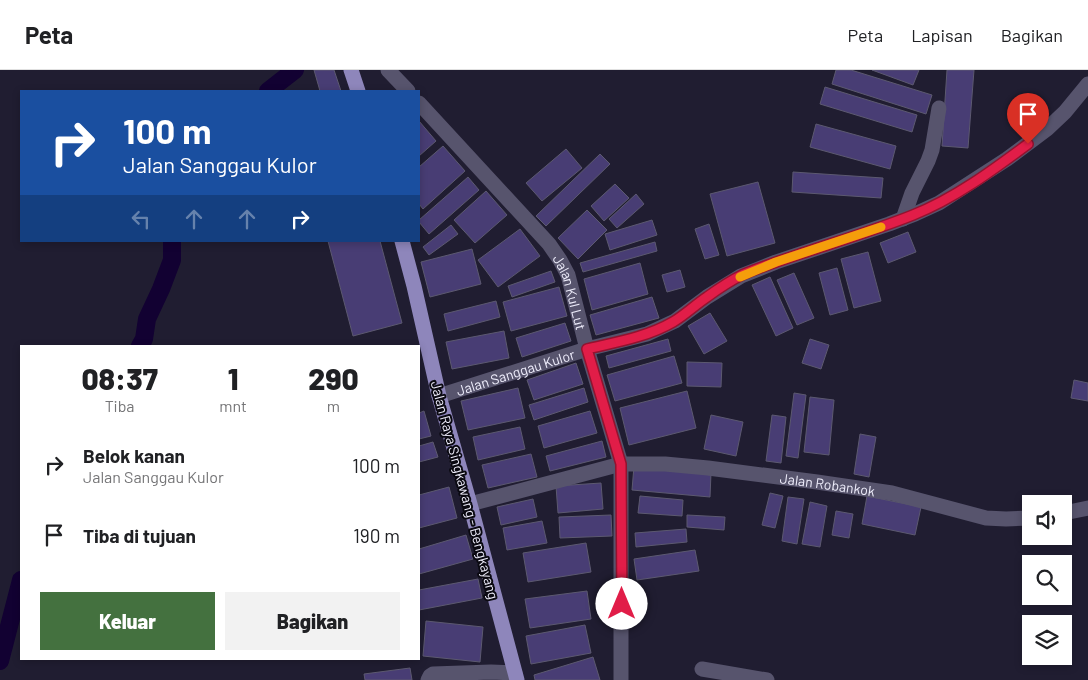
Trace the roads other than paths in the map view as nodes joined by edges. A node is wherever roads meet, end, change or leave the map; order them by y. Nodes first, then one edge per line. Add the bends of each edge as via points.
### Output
1 (351, 70) edge
2 (388, 70) edge
3 (1088, 84) edge
4 (358, 90) edge
5 (407, 90) edge
6 (420, 104) edge
7 (939, 108) dead end
8 (903, 219) junction
9 (402, 242) edge
10 (587, 349) junction
11 (439, 396) junction
12 (621, 464) junction
13 (470, 504) junction
14 (1088, 508) edge
15 (1072, 511) edge
16 (1022, 518) edge
17 (702, 668) dead end
18 (516, 676) edge
19 (428, 680) edge
20 (621, 680) edge
21 (766, 680) edge

1 - 4 main road
2 - 5 street
3 - 8 street, Jalan Sanggau Kulor via 1047,129 1007,160 939,203
6 - 10 street, Jalan Kul Lut via 549,244 560,260 568,274
7 - 8 street via 932,150
8 - 10 street, Jalan Sanggau Kulor via 741,276 707,296 675,321 648,334
9 - 11 main road, Jalan Raya Singkawang - Bengkayang
10 - 11 street, Jalan Sanggau Kulor
10 - 12 street, Jalan Kul Lut
11 - 13 main road, Jalan Raya Singkawang - Bengkayang
12 - 13 street, Jalan Robankok
12 - 16 street, Jalan Robankok via 691,466 816,482 892,494 986,518
12 - 20 street, Jalan Kul Lut
13 - 18 main road, Jalan Raya Singkawang - Bengkayang
14 - 15 street
17 - 21 street
18 - 19 street via 491,672 433,674

